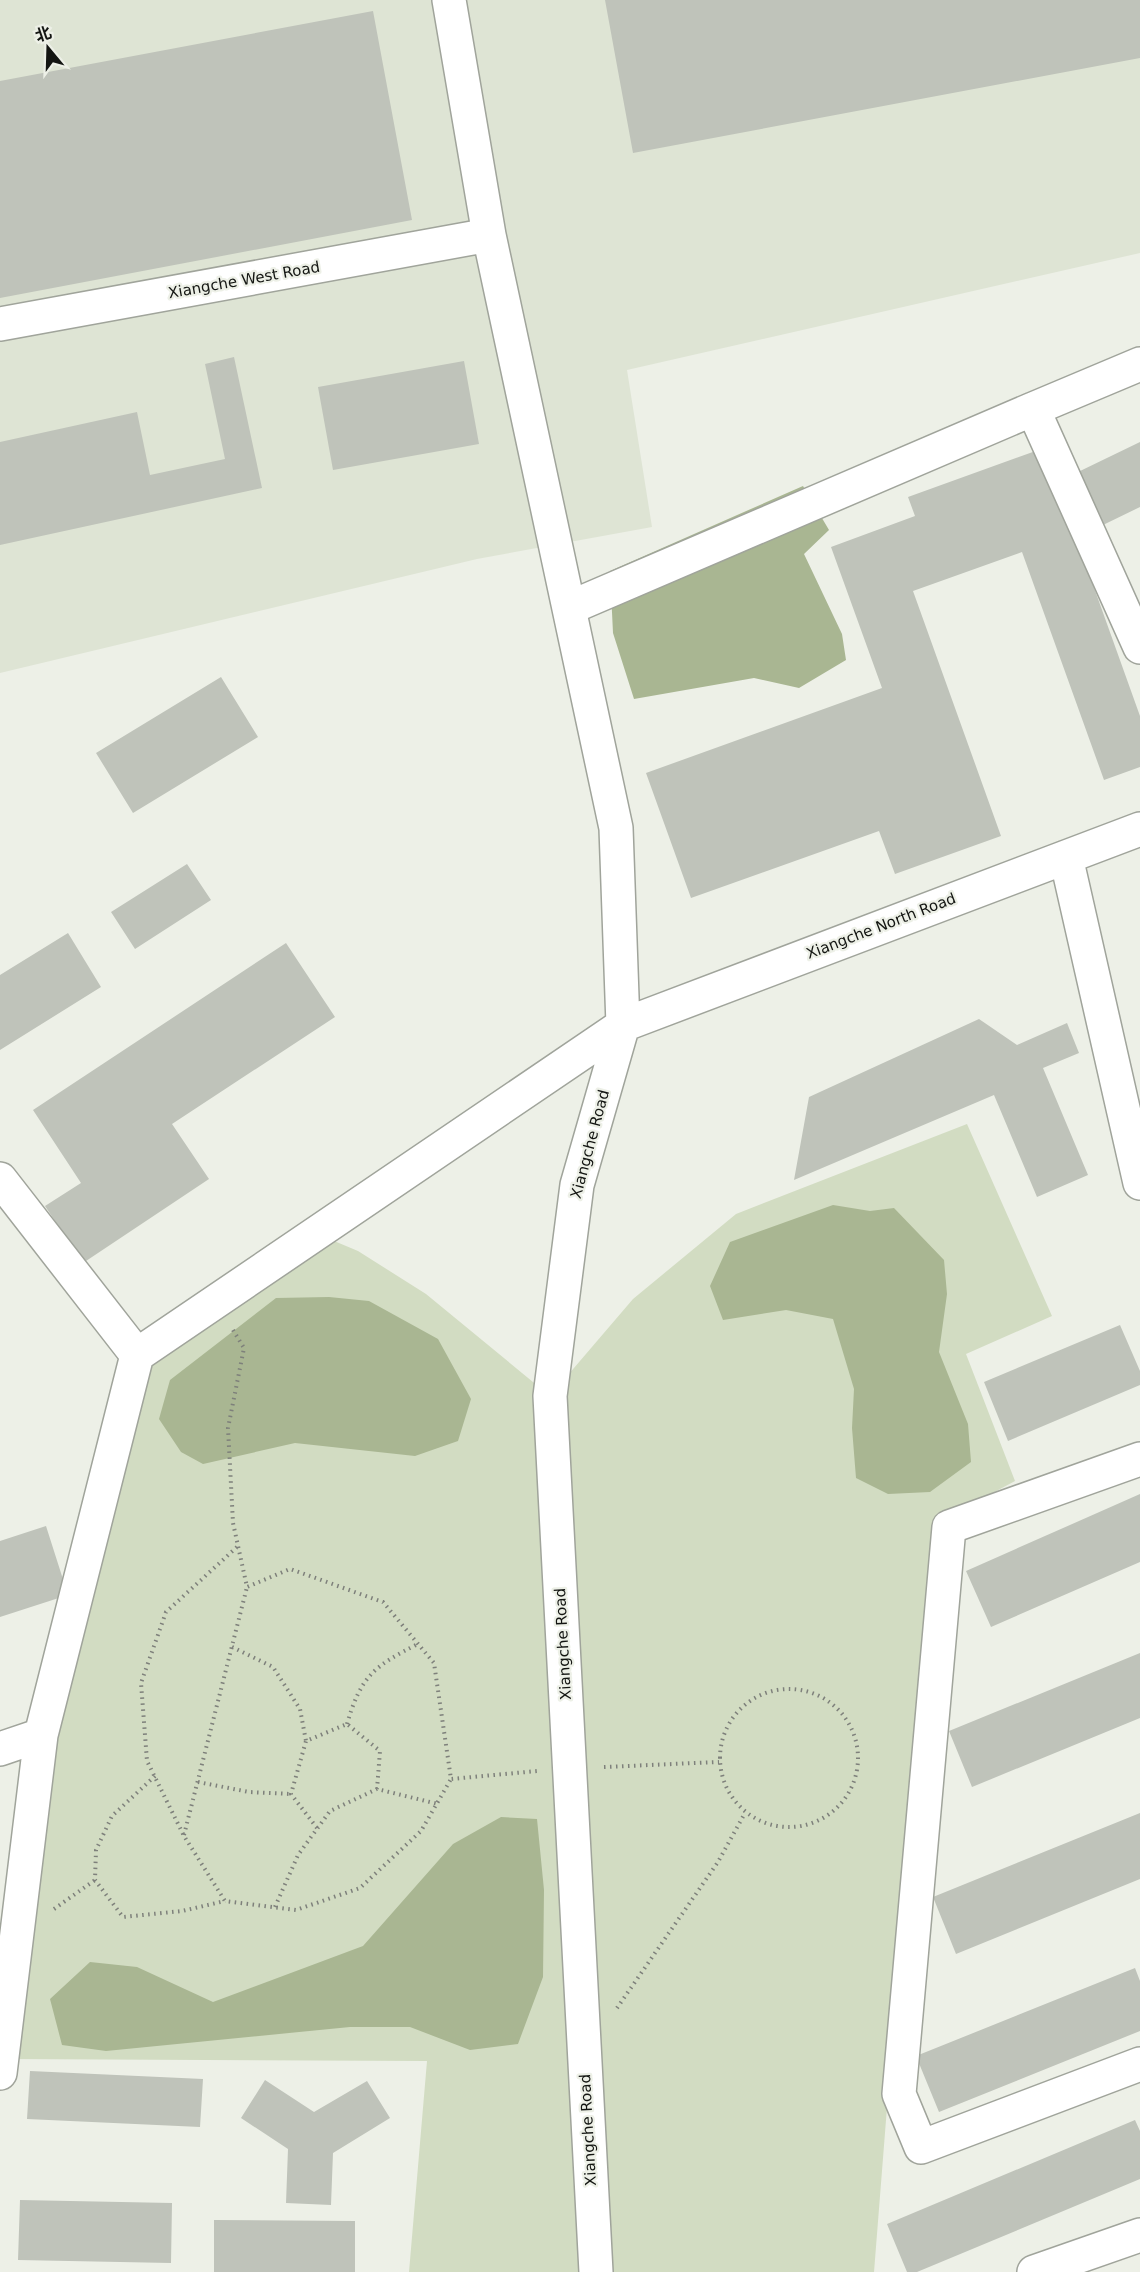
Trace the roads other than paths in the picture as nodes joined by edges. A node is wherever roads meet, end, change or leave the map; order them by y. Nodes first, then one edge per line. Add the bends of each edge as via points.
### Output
1 (449, 0) edge
2 (489, 235) junction
3 (0, 324) edge
4 (1140, 364) edge
5 (1033, 409) junction
6 (569, 608) junction
7 (1140, 647) edge
8 (1140, 829) edge
9 (1066, 857) junction
10 (623, 1024) junction
11 (0, 1179) edge
12 (1140, 1183) edge
13 (136, 1355) junction
14 (1140, 1459) edge
15 (41, 1735) junction
16 (0, 1749) edge
17 (1140, 2064) edge
18 (0, 2073) edge
19 (1140, 2235) edge
20 (596, 2272) edge
21 (1034, 2272) edge

1 - 2 street, Xiangche Road
2 - 3 street, Xiangche West Road
2 - 6 street, Xiangche Road
4 - 5 street
5 - 6 street
5 - 7 street
6 - 10 street, Xiangche Road via 616,828
8 - 9 street, Xiangche North Road
9 - 10 street, Xiangche North Road
9 - 12 street
10 - 13 street, Xiangche North Road
10 - 20 street, Xiangche Road via 576,1185 550,1396
11 - 13 street
13 - 15 street
14 - 17 street via 949,1527 899,2094 921,2147
15 - 16 street
15 - 18 street
19 - 21 street

